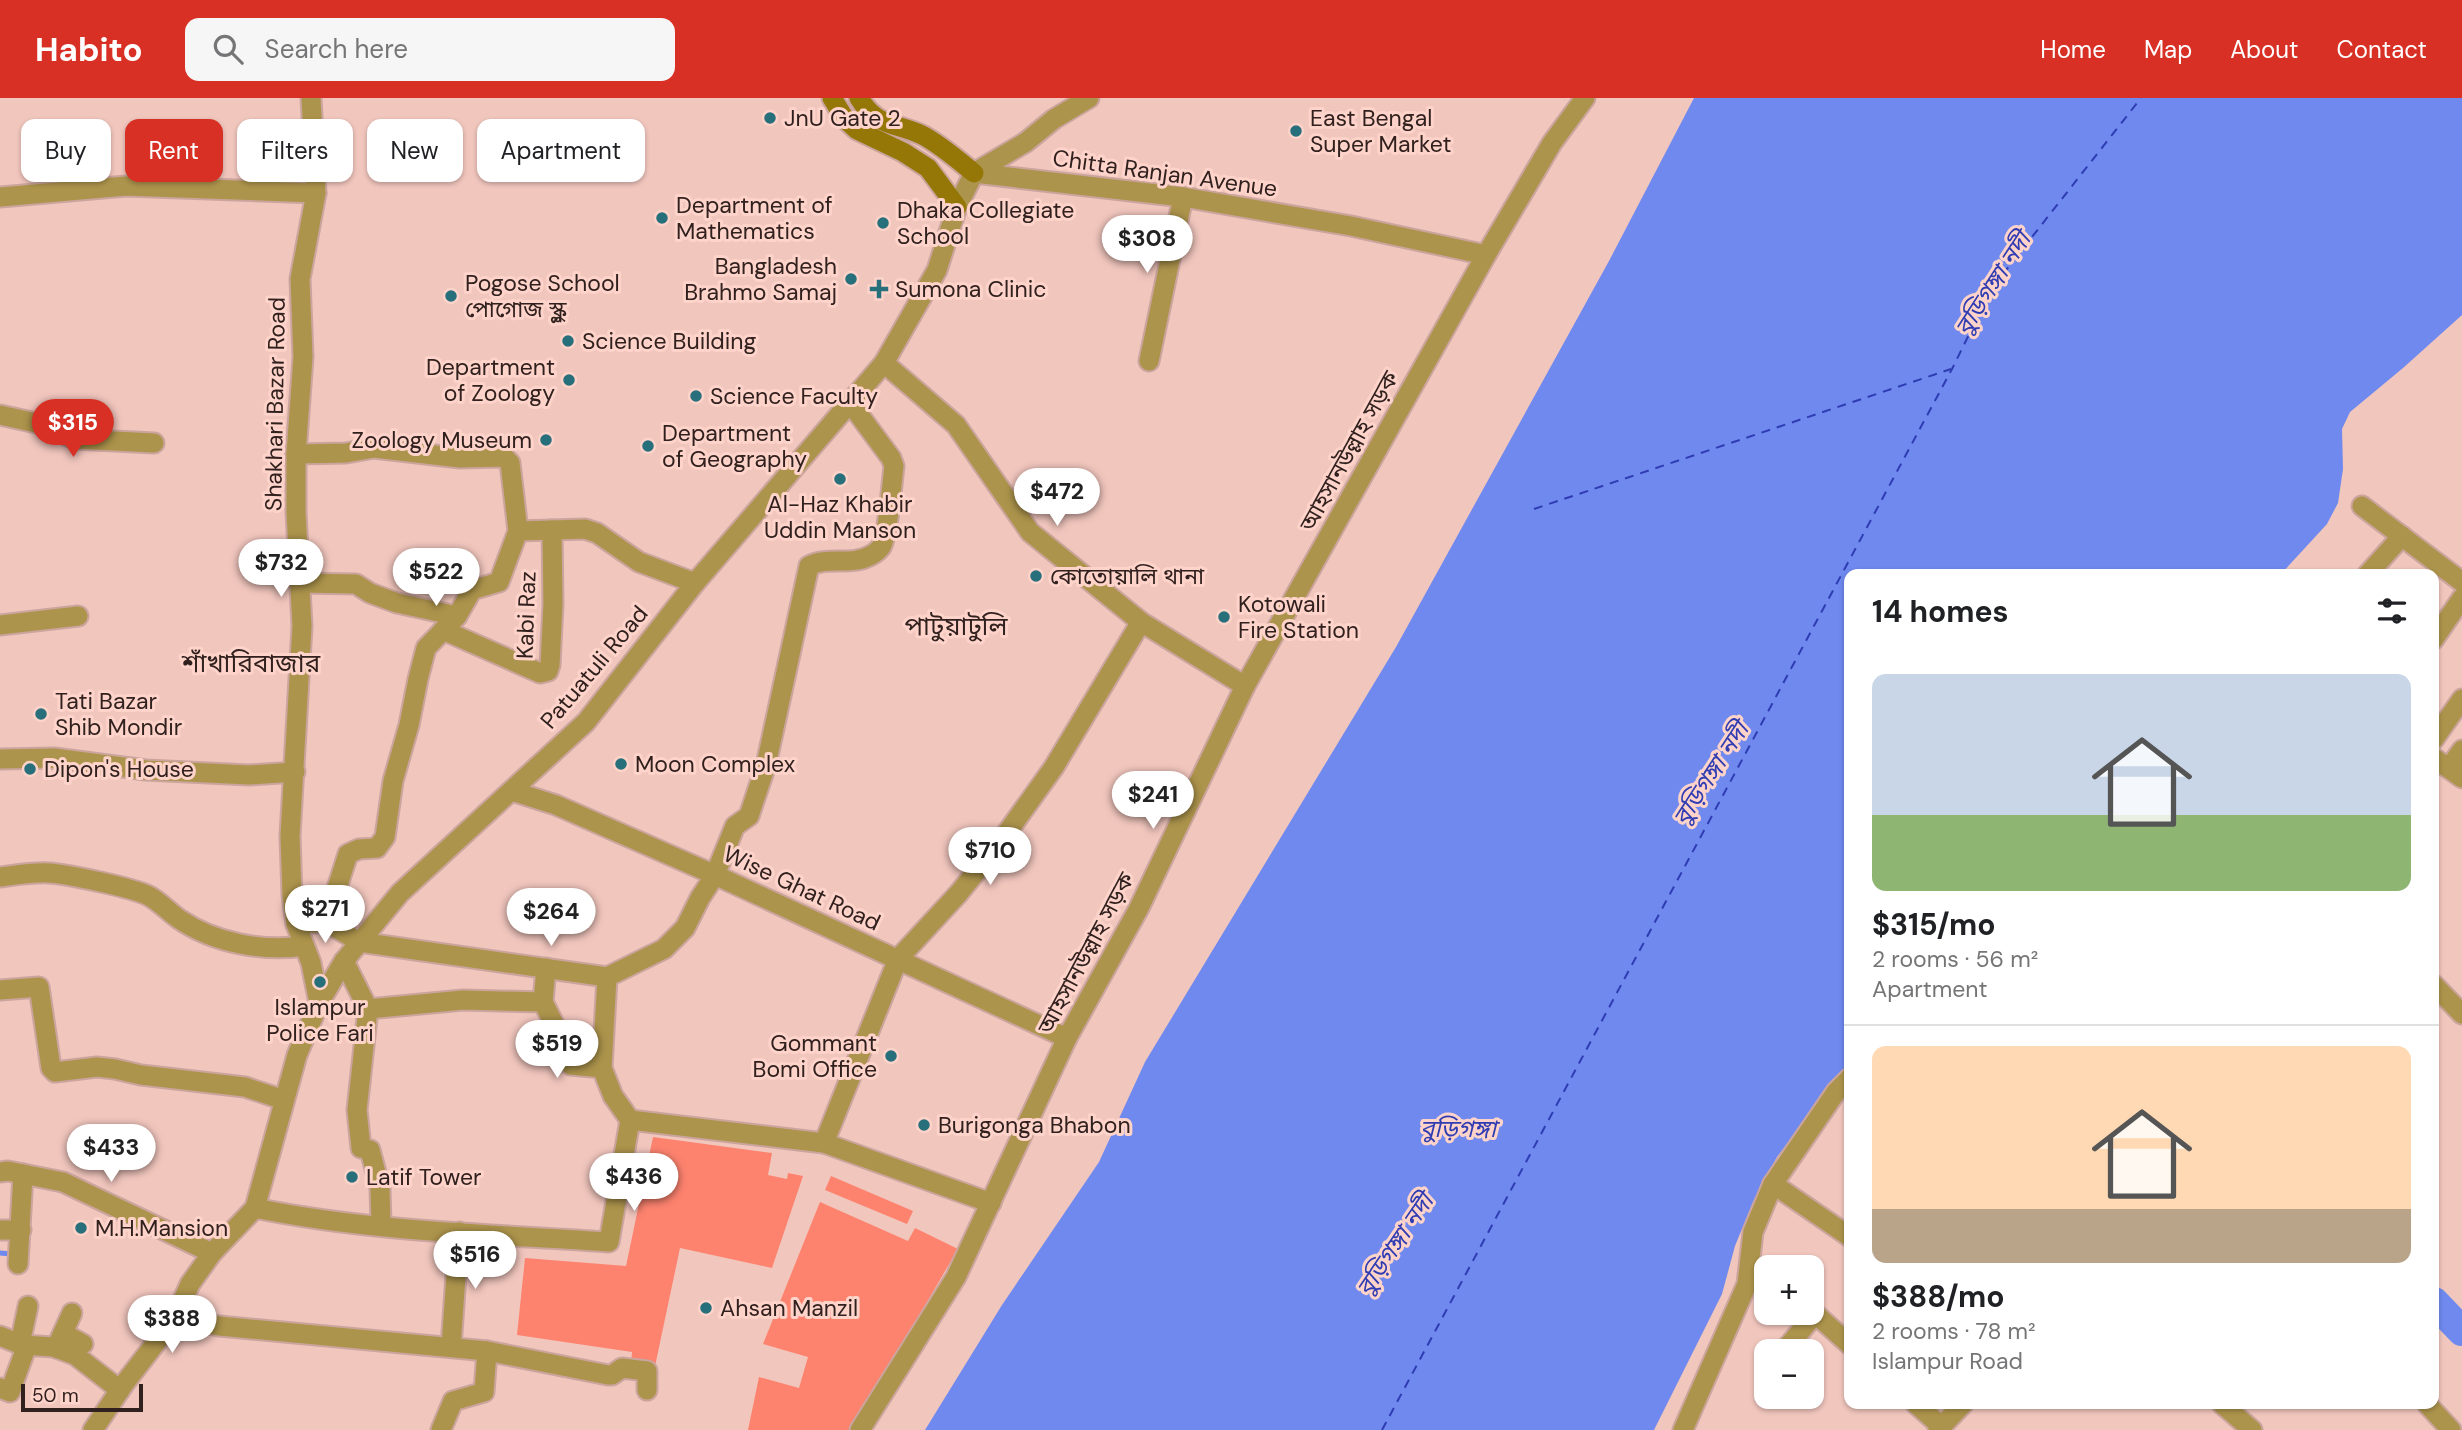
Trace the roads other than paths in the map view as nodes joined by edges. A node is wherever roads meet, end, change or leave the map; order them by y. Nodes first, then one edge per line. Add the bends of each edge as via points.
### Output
1 (311, 98) edge
2 (832, 98) edge
3 (859, 98) edge
4 (1088, 98) edge
5 (1585, 98) edge
6 (974, 173) junction
7 (316, 193) junction
8 (0, 197) edge
9 (1183, 197) junction
10 (957, 207) junction
11 (1486, 255) junction
12 (1149, 361) dead end
13 (884, 363) junction
14 (851, 404) junction
15 (0, 415) edge
16 (154, 443) dead end
17 (296, 454) junction
18 (2362, 506) dead end
19 (552, 530) junction
20 (518, 531) junction
21 (2402, 537) junction
22 (2373, 569) edge
23 (2462, 582) edge
24 (301, 583) junction
25 (695, 583) junction
26 (2462, 598) edge
27 (78, 616) dead end
28 (1141, 622) junction
29 (450, 623) junction
30 (0, 625) edge
31 (2439, 632) edge
32 (1245, 686) junction
33 (2462, 699) edge
34 (2439, 731) edge
35 (2462, 750) edge
36 (0, 759) edge
37 (2448, 768) edge
38 (295, 772) junction
39 (512, 791) junction
40 (715, 875) junction
41 (0, 877) edge
42 (326, 922) junction
43 (296, 925) junction
44 (359, 942) junction
45 (304, 946) junction
46 (898, 959) junction
47 (344, 961) junction
48 (545, 968) junction
49 (607, 977) junction
50 (0, 990) edge
51 (2439, 997) edge
52 (543, 1002) junction
53 (319, 1003) junction
54 (368, 1009) junction
55 (2462, 1014) edge
56 (1067, 1038) junction
57 (602, 1068) junction
58 (1844, 1084) edge
59 (284, 1100) junction
60 (630, 1120) junction
61 (824, 1143) junction
62 (0, 1172) edge
63 (23, 1174) junction
64 (1773, 1184) junction
65 (991, 1203) junction
66 (255, 1208) junction
67 (381, 1226) junction
68 (0, 1230) edge
69 (21, 1230) junction
70 (459, 1232) junction
71 (1844, 1233) edge
72 (212, 1253) junction
73 (1751, 1256) junction
74 (1754, 1259) edge
75 (10, 1260) edge
76 (28, 1306) dead end
77 (72, 1313) dead end
78 (175, 1318) junction
79 (1824, 1322) edge
80 (0, 1335) edge
81 (60, 1340) junction
82 (1844, 1340) edge
83 (24, 1344) junction
84 (83, 1344) dead end
85 (451, 1347) junction
86 (487, 1351) junction
87 (0, 1388) edge
88 (120, 1390) junction
89 (647, 1390) dead end
90 (1921, 1409) edge
91 (1959, 1409) edge
92 (2228, 1409) edge
93 (2432, 1409) edge
94 (1940, 1428) edge
95 (93, 1430) edge
96 (441, 1430) edge
97 (860, 1430) edge
98 (1683, 1430) edge
99 (2252, 1430) edge
100 (2451, 1430) edge

1 - 7 street, Shakhari Bazar Road
2 - 10 main road via 857,130 928,168
3 - 6 main road via 879,121 922,135
4 - 6 street
5 - 11 street, আহসানউল্লাহ সড়ক via 1552,143
6 - 9 street, Chitta Ranjan Avenue
6 - 10 street, Patuatuli Road
7 - 8 street via 127,186
7 - 17 street, Shakhari Bazar Road via 300,279 303,358
9 - 11 street, Chitta Ranjan Avenue
9 - 12 street
10 - 13 street, Patuatuli Road via 937,270
11 - 32 street, আহসানউল্লাহ সড়ক
13 - 14 street, Patuatuli Road
13 - 28 street via 956,425 1030,532
14 - 25 street, Patuatuli Road
14 - 40 street via 894,466 885,534 881,547 869,556 809,566 766,765 749,816 735,826
15 - 16 street via 41,424 75,439
17 - 20 street via 374,448 460,458 504,457 510,463
17 - 24 street, Shakhari Bazar Road
18 - 21 street
19 - 20 street
19 - 25 street via 597,533 639,562
19 - 29 street, Kabi Raz via 548,671 540,673
20 - 29 street via 499,582 472,590
21 - 22 street
21 - 23 street
24 - 29 street via 356,584
24 - 38 street, Shakhari Bazar Road
25 - 39 street, Patuatuli Road via 586,722
26 - 31 street
27 - 30 street
28 - 32 street
28 - 46 street via 1055,767 999,844
29 - 42 street via 426,648 393,781 385,837 377,848 348,854
32 - 56 street, আহসানউল্লাহ সড়ক via 1139,908
33 - 34 street
35 - 37 street
36 - 38 street via 54,758 146,770 249,775
38 - 43 street, Shakhari Bazar Road via 290,836
39 - 40 street, Wise Ghat Road via 556,804
39 - 44 street, Patuatuli Road via 400,893
40 - 46 street, Wise Ghat Road
40 - 49 street via 685,928 664,949
41 - 45 street via 48,873 104,884 149,896 202,931 243,945
42 - 43 street
42 - 44 street
43 - 45 street, Shakhari Bazar Road
44 - 47 street, Patuatuli Road
44 - 48 street
45 - 53 street, Shakhari Bazar Road
46 - 56 street, Wise Ghat Road
46 - 61 street
47 - 53 street, Patuatuli Road
47 - 54 street
48 - 49 street
48 - 52 street
49 - 57 street
50 - 59 street via 39,987 55,1072 115,1069 245,1087
51 - 55 street
52 - 54 street via 463,1000
52 - 57 street via 568,1064
53 - 59 street, Patuatuli Road
54 - 67 street via 357,1110 361,1148 370,1150 380,1188
56 - 65 street, আহসানউল্লাহ সড়ক
57 - 60 street via 613,1096
58 - 64 street
59 - 66 street, Patuatuli Road
60 - 61 street
60 - 70 street via 609,1242
61 - 65 street
62 - 63 street
63 - 69 street
63 - 72 street via 63,1182
64 - 71 street
64 - 73 street via 1753,1232
65 - 97 street, আহসানউল্লাহ সড়ক via 956,1277
66 - 67 street
66 - 72 street, Patuatuli Road
67 - 70 street
68 - 69 street
69 - 75 street
70 - 85 street
72 - 78 street, Patuatuli Road via 190,1284
73 - 74 street
73 - 98 street via 1747,1284
76 - 83 street
77 - 81 street
78 - 85 street
78 - 88 street, Patuatuli Road
79 - 82 street
80 - 83 street
81 - 83 street
81 - 84 street
81 - 88 street
83 - 87 street via 10,1392
85 - 86 street
86 - 89 street via 608,1375 623,1368 646,1371
86 - 96 street via 484,1392 453,1401
88 - 95 street, Patuatuli Road
90 - 94 street
91 - 94 street
92 - 99 street
93 - 100 street

